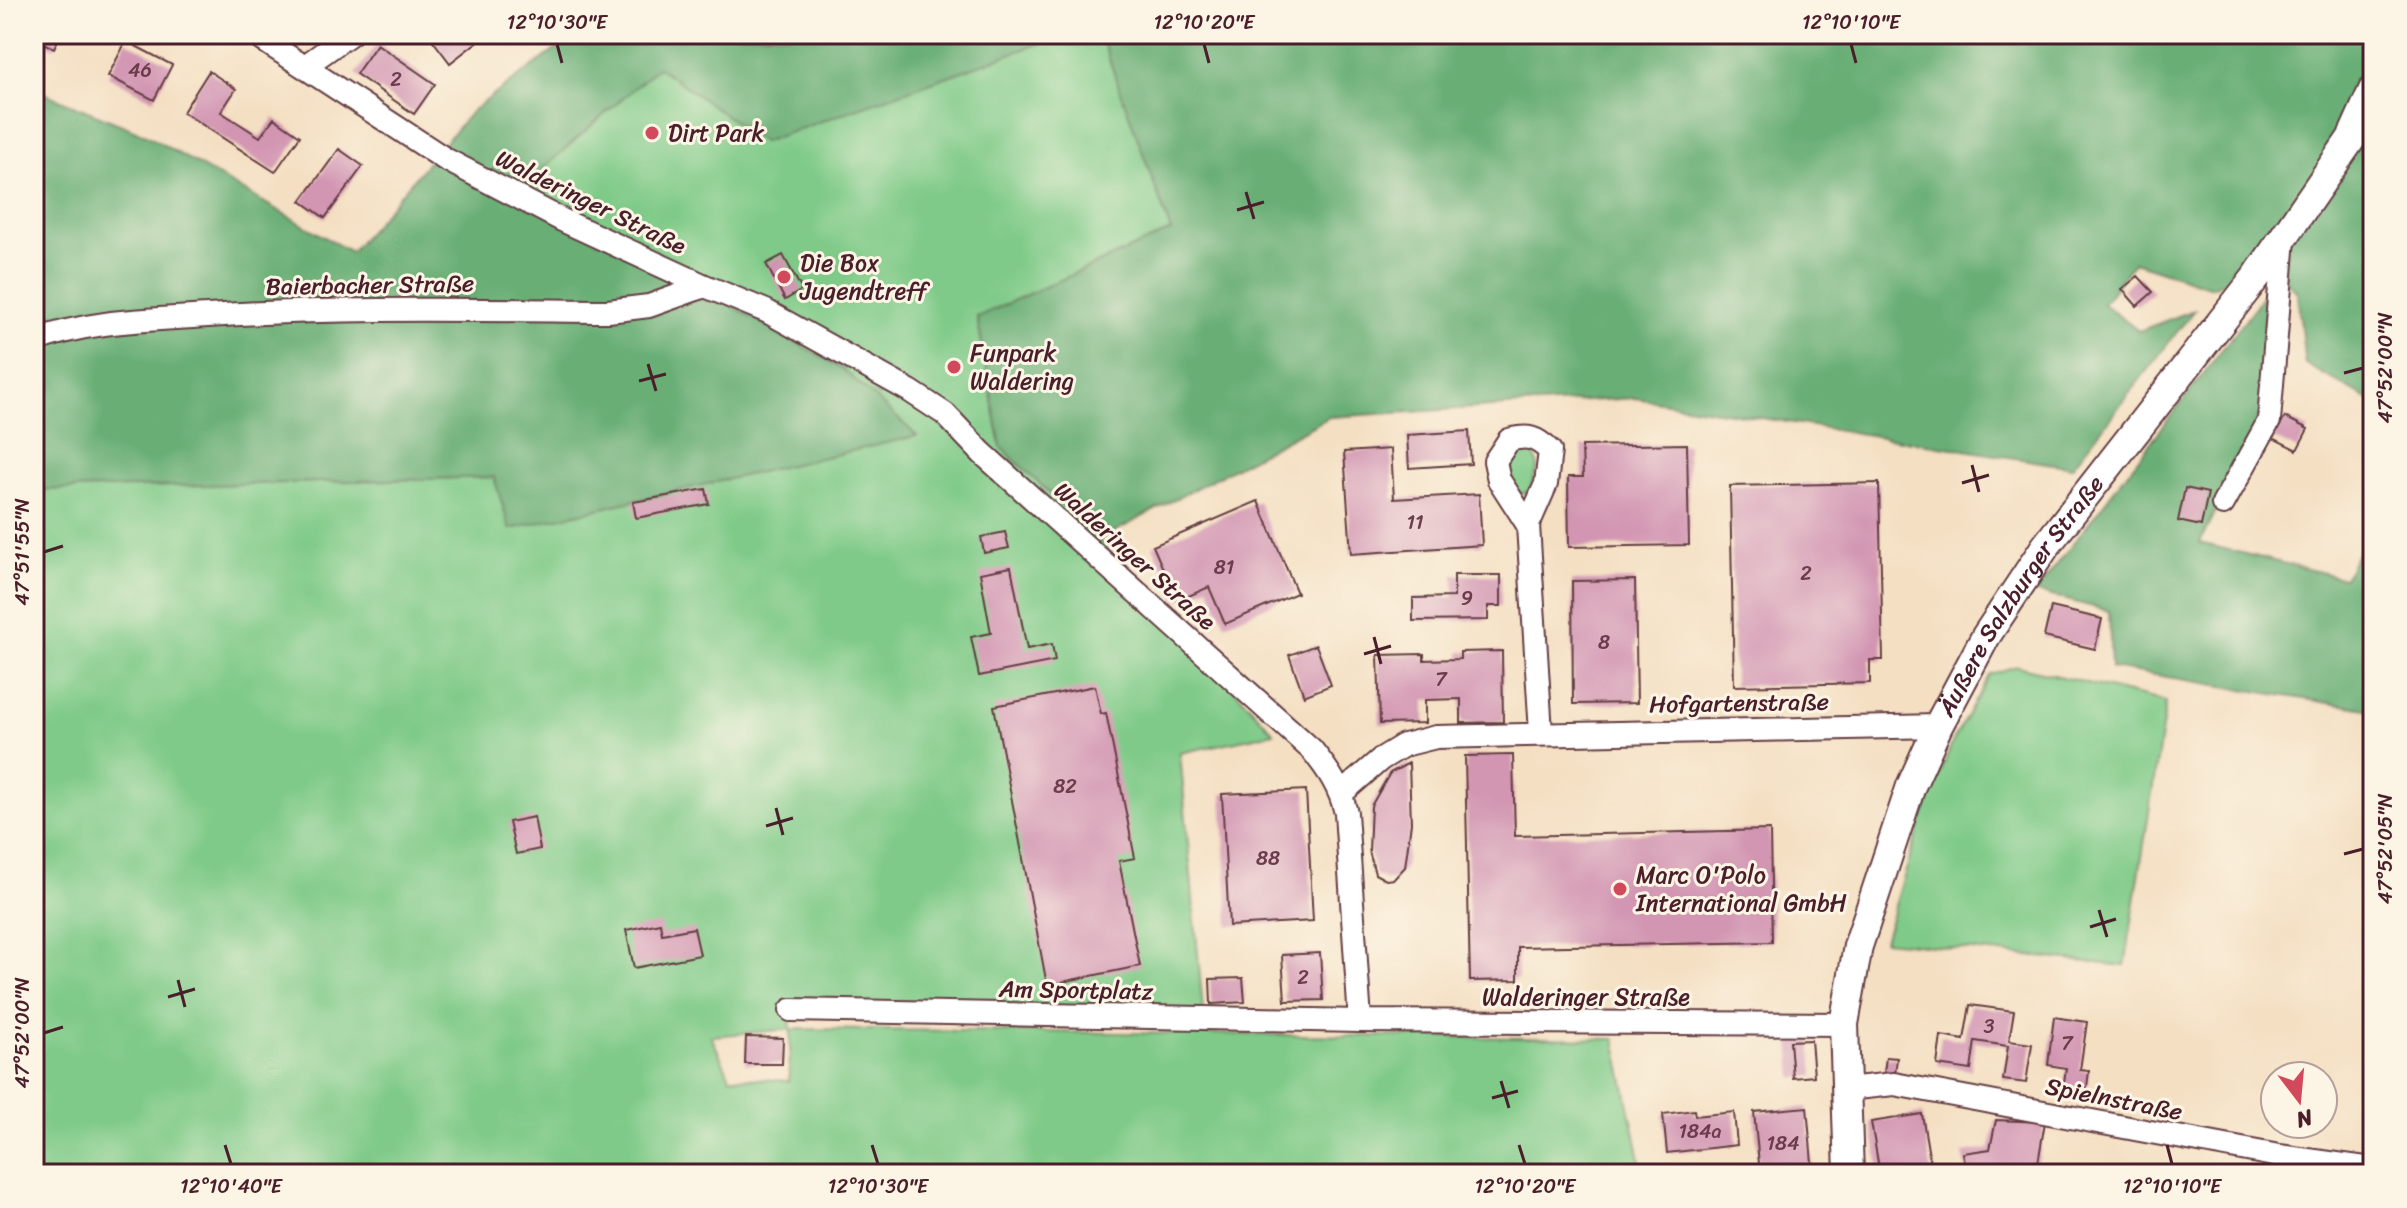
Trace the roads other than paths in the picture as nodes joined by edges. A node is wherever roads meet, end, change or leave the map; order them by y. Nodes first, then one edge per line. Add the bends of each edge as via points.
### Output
1 (254, 34) edge
2 (350, 34) edge
3 (305, 66) junction
4 (2373, 90) edge
5 (2284, 237) junction
6 (705, 286) junction
7 (34, 341) edge
8 (2223, 504) dead end
9 (1528, 525) dead end
10 (1938, 726) junction
11 (1541, 733) junction
12 (1342, 793) junction
13 (791, 1010) dead end
14 (1360, 1021) junction
15 (1844, 1024) junction
16 (1846, 1089) junction
17 (2373, 1169) edge
18 (1849, 1174) edge

1 - 3 street, Walderinger Straße
2 - 3 street
3 - 6 street, Walderinger Straße via 445,159
4 - 5 main road, Äußere Salzburger Straße via 2351,139
5 - 8 street via 2269,421
5 - 10 main road, Äußere Salzburger Straße via 2045,547 1986,636
6 - 7 street, Baierbacher Straße via 649,306 608,311 293,310 122,321
6 - 12 street, Walderinger Straße via 766,311 945,414 1312,750
9 - 11 street
10 - 11 street, Hofgartenstraße
10 - 15 main road, Äußere Salzburger Straße via 1911,786 1858,946
11 - 12 street, Hofgartenstraße via 1436,737 1404,745
12 - 14 street, Walderinger Straße
13 - 14 street, Am Sportplatz
14 - 15 street, Walderinger Straße
15 - 16 main road, Äußere Salzburger Straße
16 - 17 street, Spielnstraße via 1894,1084
16 - 18 main road, Äußere Salzburger Straße

